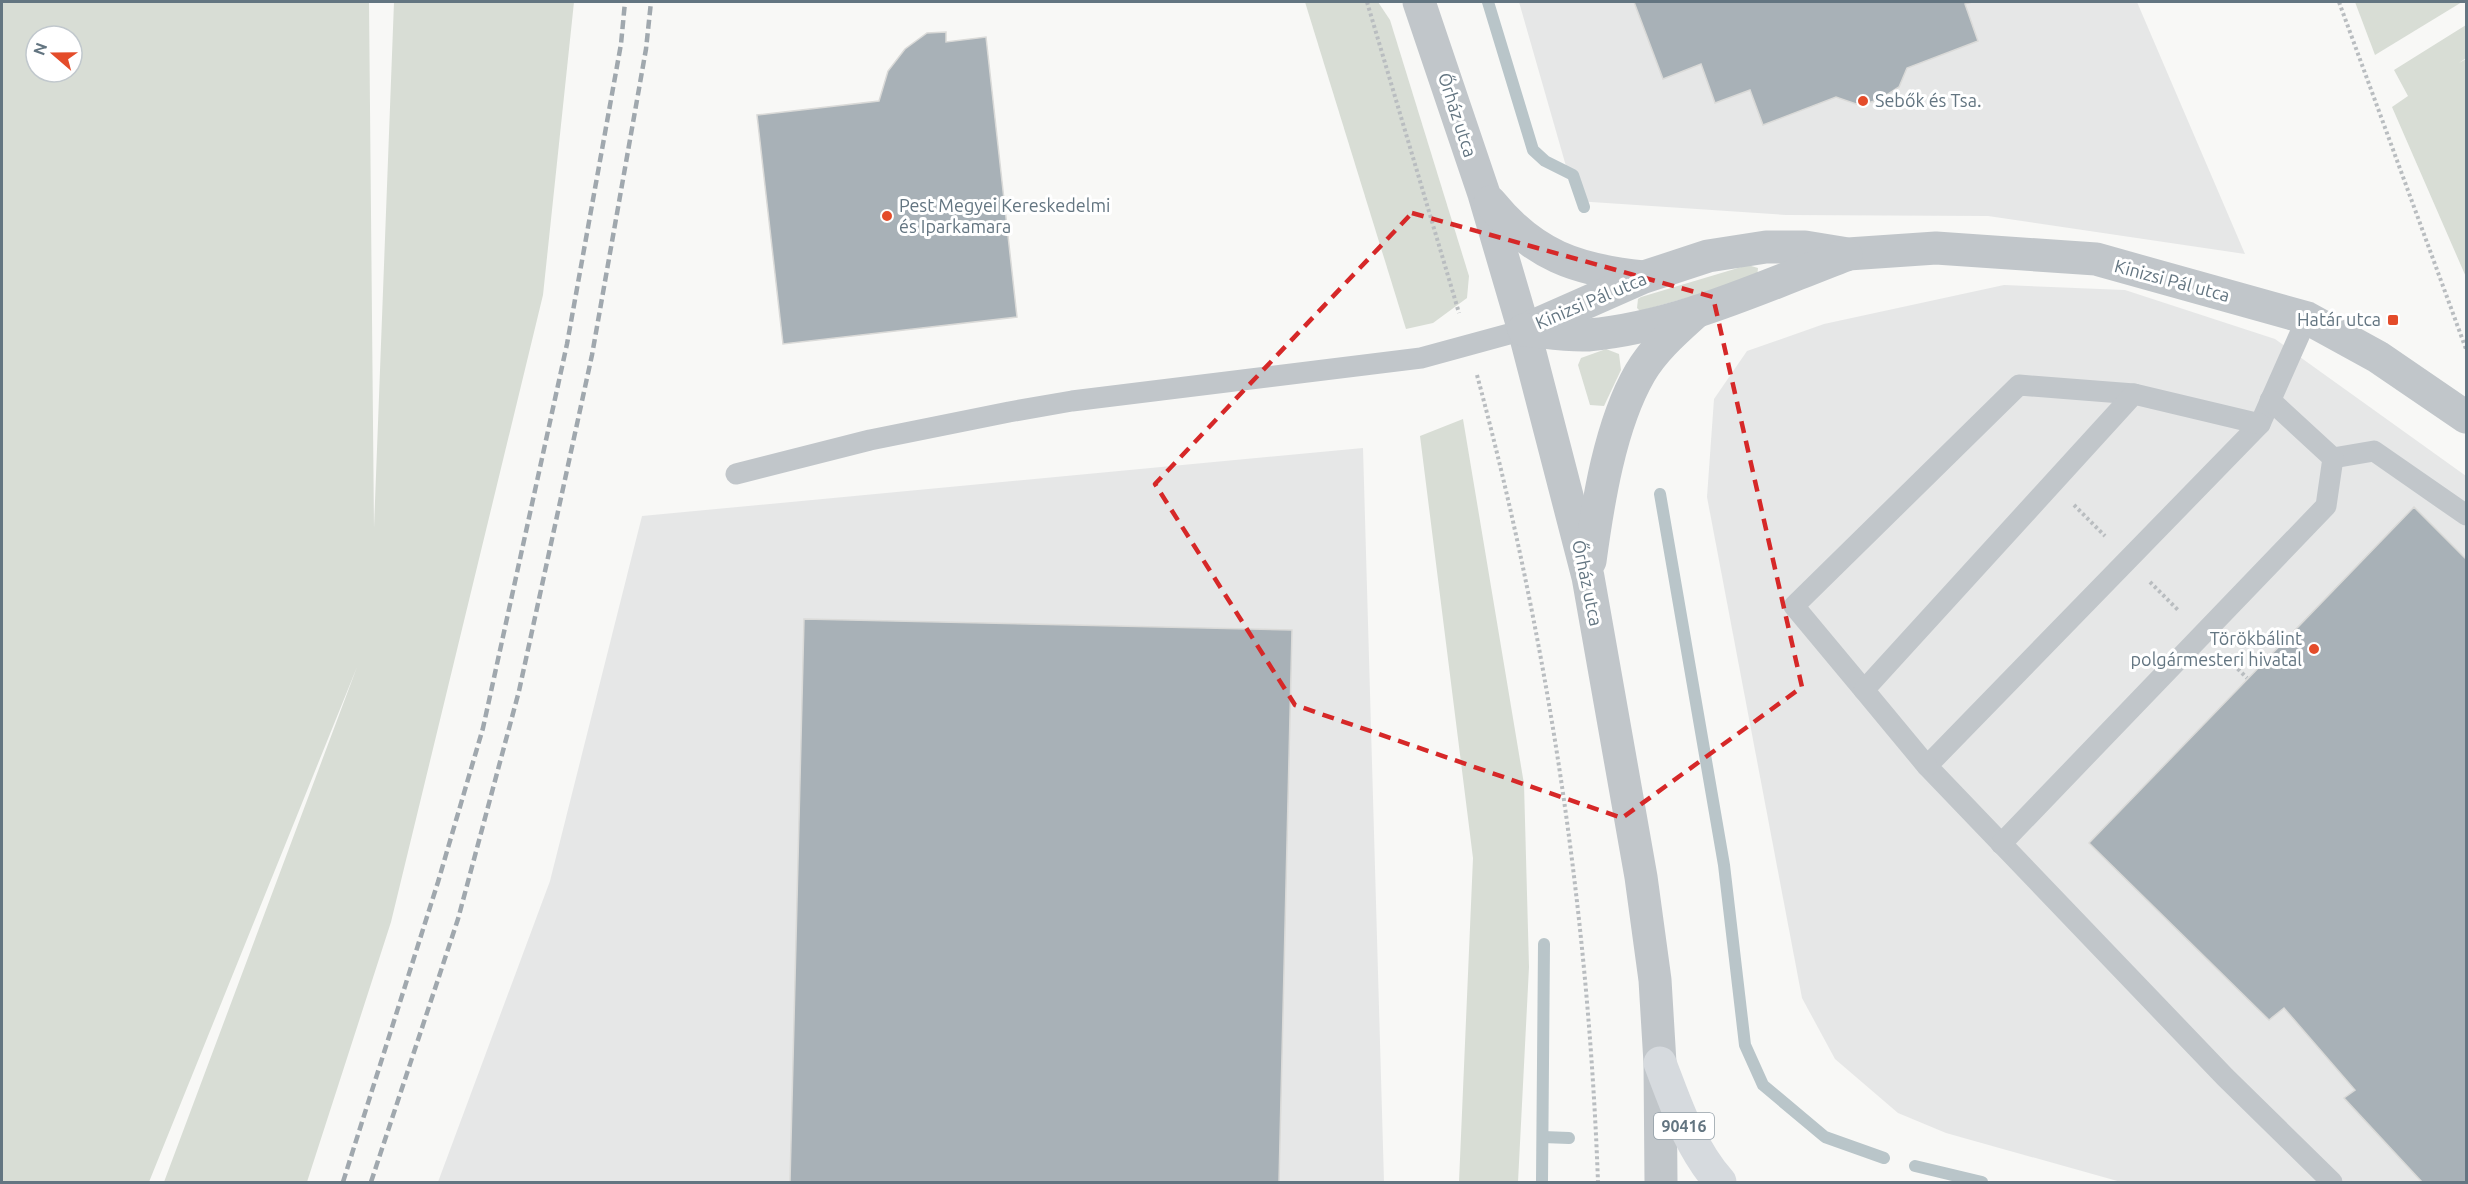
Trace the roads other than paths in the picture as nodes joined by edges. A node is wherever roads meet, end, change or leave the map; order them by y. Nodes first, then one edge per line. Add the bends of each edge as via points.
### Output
1 (1419, 2) edge
2 (1484, 194) junction
3 (1848, 254) junction
4 (1644, 277) junction
5 (1697, 311) junction
6 (2307, 318) junction
7 (1524, 330) junction
8 (2134, 394) junction
9 (2270, 400) junction
10 (2466, 417) edge
11 (2260, 424) junction
12 (2332, 458) junction
13 (736, 474) dead end
14 (2466, 515) edge
15 (1588, 578) junction
16 (1864, 690) junction
17 (1927, 766) junction
18 (2001, 844) junction
19 (1660, 1063) junction
20 (1661, 1182) edge
21 (1720, 1182) edge
22 (2332, 1182) edge

1 - 2 street, Őrház utca
2 - 4 street via 1509,225 1547,253 1588,269
2 - 7 street, Őrház utca
3 - 4 street, Kinizsi Pál utca via 1805,247 1766,248 1708,256
3 - 5 street, Kinizsi Pál utca
3 - 6 street, Kinizsi Pál utca via 1935,248 2096,260
4 - 7 street, Kinizsi Pál utca
5 - 7 street, Kinizsi Pál utca via 1588,335
5 - 15 street via 1653,353 1625,407 1605,476
6 - 9 lane
6 - 10 street, Kinizsi Pál utca via 2378,357
7 - 13 lane via 1421,358 1019,410 870,440
7 - 15 street, Őrház utca
8 - 11 lane
8 - 16 lane
8 - 16 lane via 2019,385 1794,606
9 - 11 lane
9 - 12 lane
11 - 17 lane
12 - 14 lane via 2374,451
12 - 18 lane via 2326,506
15 - 19 street, Őrház utca via 1641,877
16 - 17 lane
17 - 18 lane
18 - 22 lane
19 - 20 street, Őrház utca
19 - 21 highway, 90416 via 1684,1125

